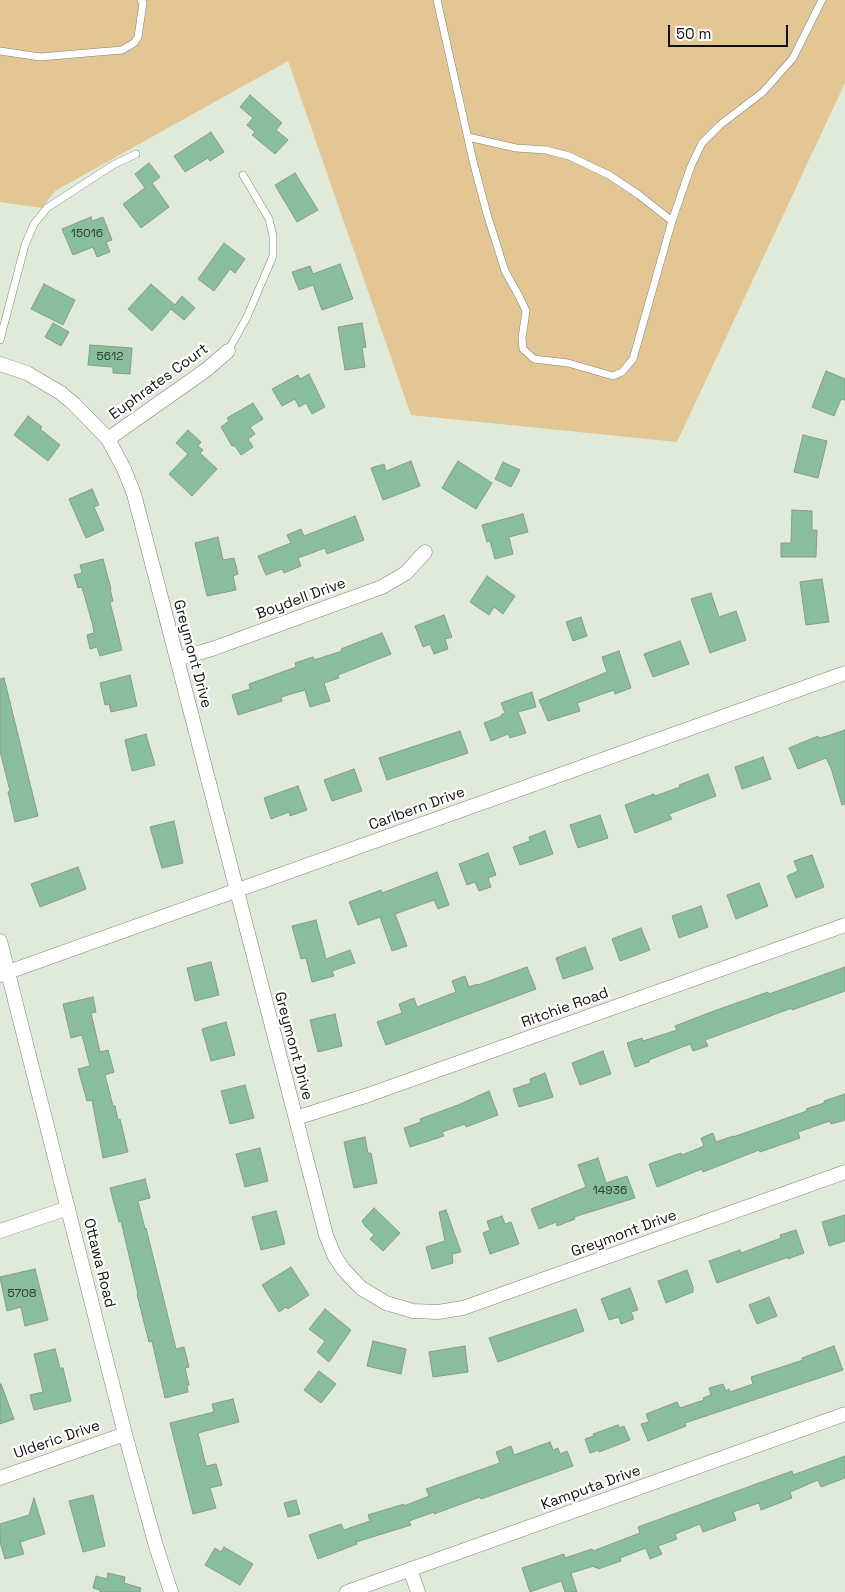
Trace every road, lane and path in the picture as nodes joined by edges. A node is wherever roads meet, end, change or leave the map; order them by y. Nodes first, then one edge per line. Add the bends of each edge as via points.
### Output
1 (141, 0) edge
2 (437, 0) edge
3 (822, 0) edge
4 (0, 51) edge
5 (468, 137) junction
6 (136, 154) dead end
7 (243, 175) dead end
8 (672, 221) junction
9 (0, 340) edge
10 (228, 351) joint
11 (0, 364) edge
12 (108, 439) junction
13 (425, 552) dead end
14 (177, 658) junction
15 (845, 673) edge
16 (236, 891) junction
17 (845, 925) edge
18 (0, 941) edge
19 (4, 974) edge
20 (296, 1118) junction
21 (845, 1172) edge
22 (68, 1208) junction
23 (0, 1231) edge
24 (845, 1414) edge
25 (125, 1434) junction
26 (0, 1478) edge
27 (410, 1570) junction
28 (172, 1592) edge
29 (347, 1592) edge
30 (418, 1592) edge

1 - 4 lane via 138,36 134,43 122,50 40,57
2 - 5 lane
3 - 8 lane via 793,58 763,92 702,143
5 - 8 lane via 570,156 609,175
5 - 8 lane via 505,271 526,310 523,349 534,359 568,363 613,376 622,372 633,359
6 - 9 lane via 113,165 48,208 34,224
7 - 10 lane via 269,218 273,256
10 - 12 street, Euphrates Court
11 - 12 street, Greymont Drive via 27,373 61,393
12 - 14 street, Greymont Drive via 134,494
13 - 14 street, Boydell Drive via 406,572 382,587 212,649
14 - 16 street, Greymont Drive
15 - 16 street, Carlbern Drive
16 - 19 street, Carlbern Drive
16 - 20 street, Greymont Drive
17 - 20 street, Ritchie Road
18 - 19 street, Ottawa Road
19 - 22 street, Ottawa Road
20 - 21 street, Greymont Drive via 326,1236 334,1255 362,1288 386,1302 412,1311 438,1312 463,1308
22 - 23 street
22 - 25 street, Ottawa Road
24 - 27 street, Kamputa Drive
25 - 26 street, Ulderic Drive
25 - 28 street, Ottawa Road
27 - 29 street, Kamputa Drive
27 - 30 street

